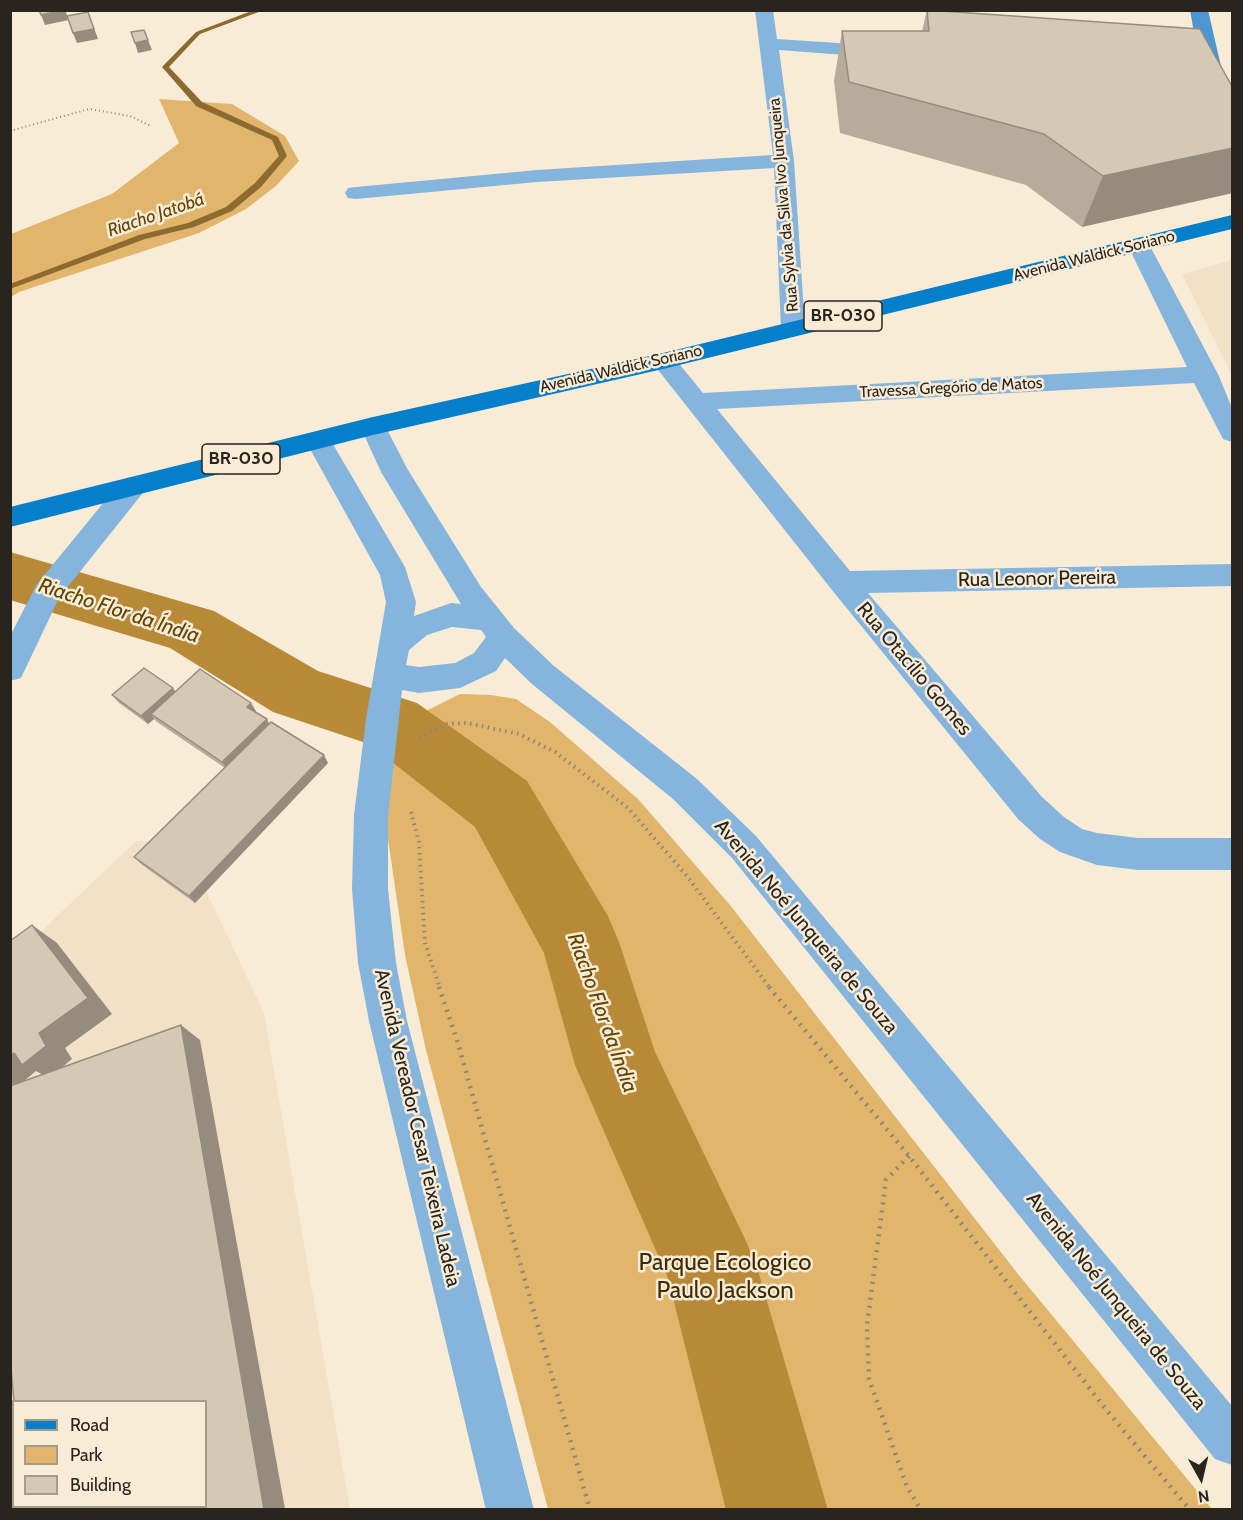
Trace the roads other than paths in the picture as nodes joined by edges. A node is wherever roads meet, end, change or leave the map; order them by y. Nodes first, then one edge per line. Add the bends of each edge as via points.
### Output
1 (764, 10) edge
2 (1199, 10) edge
3 (769, 44) junction
4 (897, 53) edge
5 (1189, 75) edge
6 (1212, 77) junction
7 (1225, 95) edge
8 (1233, 148) edge
9 (784, 161) junction
10 (356, 193) dead end
11 (1233, 222) edge
12 (1139, 246) junction
13 (793, 328) junction
14 (663, 361) junction
15 (1205, 374) junction
16 (696, 402) junction
17 (373, 426) junction
18 (1233, 433) edge
19 (318, 440) junction
20 (132, 487) junction
21 (10, 517) edge
22 (1233, 575) edge
23 (842, 582) junction
24 (496, 628) junction
25 (392, 658) junction
26 (10, 669) edge
27 (1233, 854) edge
28 (1233, 1443) edge
29 (510, 1509) edge

1 - 3 street, Rua Sylvia da Silva Ivo Junqueira
2 - 6 street
3 - 4 street
3 - 9 street, Rua Sylvia da Silva Ivo Junqueira
5 - 6 street
6 - 7 street
7 - 8 street
9 - 10 street
9 - 13 street, Rua Sylvia da Silva Ivo Junqueira
11 - 12 main road, Avenida Waldick Soriano / BR-030
12 - 13 main road, Avenida Waldick Soriano / BR-030
12 - 15 street
13 - 14 main road, Avenida Waldick Soriano / BR-030
14 - 16 street, Rua Otacílio Gomes
14 - 17 main road, Avenida Waldick Soriano / BR-030
15 - 16 street, Travessa Gregório de Matos
15 - 18 street
16 - 23 street, Rua Otacílio Gomes
17 - 19 main road, Avenida Waldick Soriano / BR-030
17 - 24 street, Avenida Noé Junqueira de Souza via 395,472 471,595
19 - 20 main road, Avenida Waldick Soriano / BR-030
19 - 25 street, Avenida Vereador Cesar Teixeira Ladeia via 395,575 401,602
20 - 21 main road, Avenida Waldick Soriano / BR-030
20 - 26 street via 39,605
22 - 23 street, Rua Leonor Pereira
23 - 27 street, Rua Otacílio Gomes via 1030,808 1052,828 1072,841 1097,849 1137,854
24 - 25 street via 451,615 416,627
24 - 25 street via 485,662 460,675 404,678
24 - 28 street, Avenida Noé Junqueira de Souza via 543,675 685,789 744,847
25 - 29 street, Avenida Vereador Cesar Teixeira Ladeia via 371,815 370,889 377,963 388,1021

